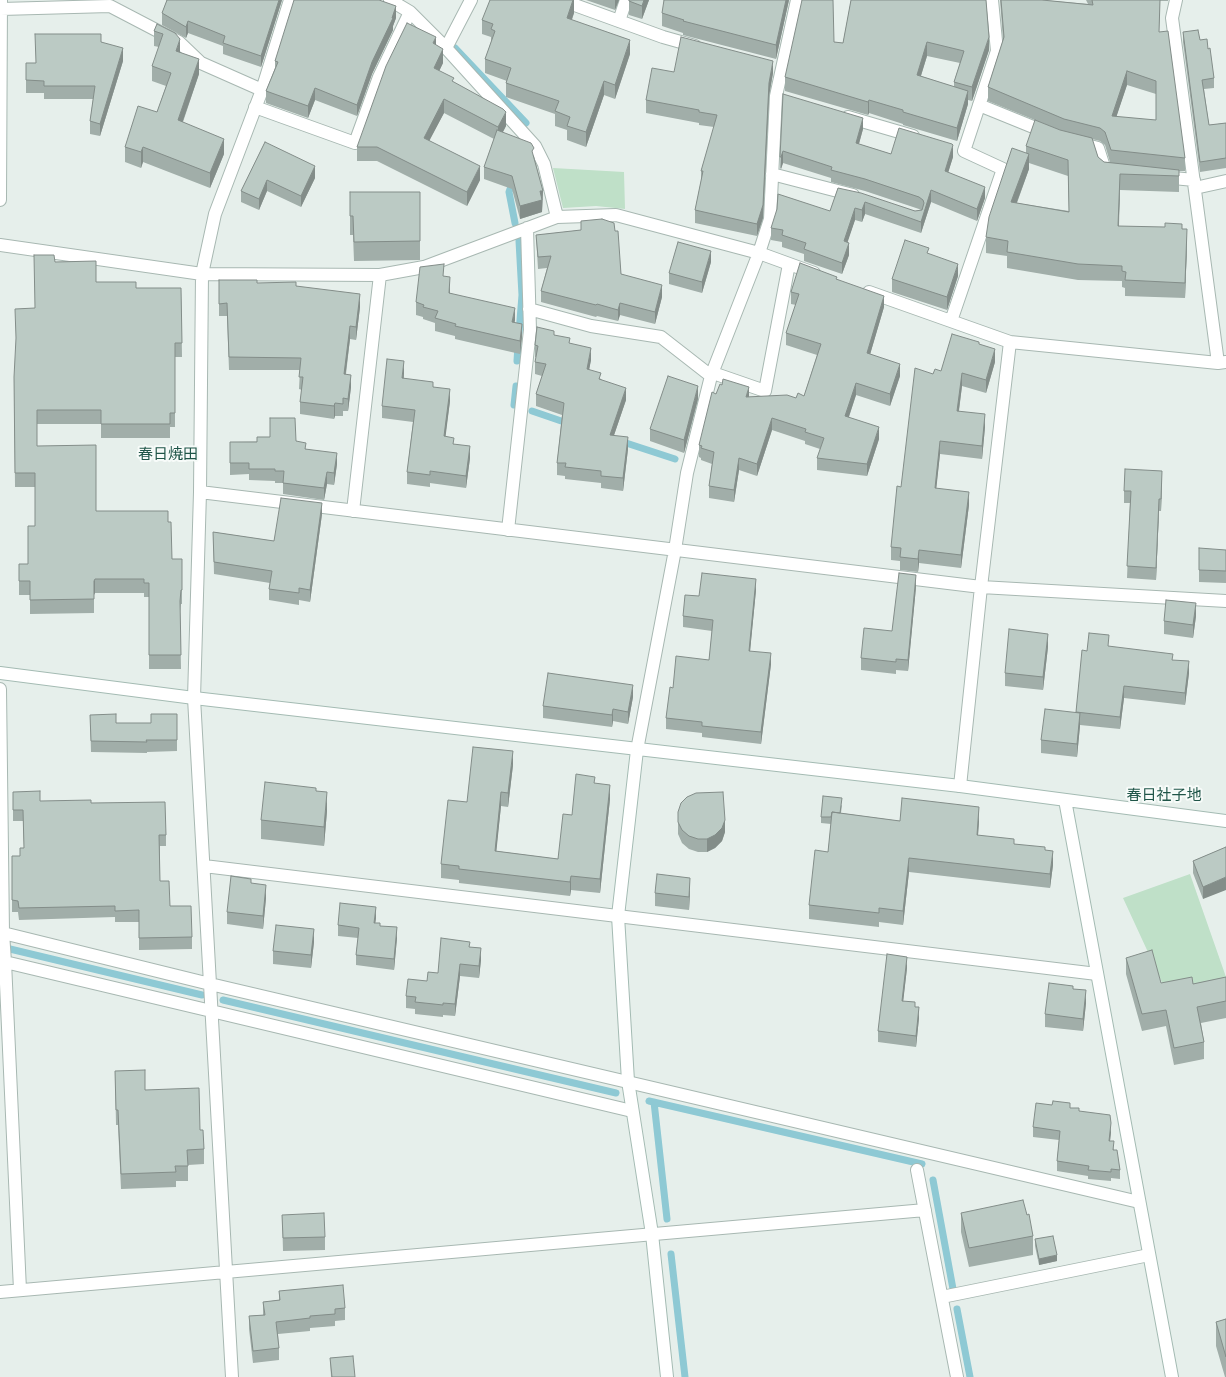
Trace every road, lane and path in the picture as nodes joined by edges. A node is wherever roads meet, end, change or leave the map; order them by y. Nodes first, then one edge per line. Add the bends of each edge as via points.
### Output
1 (290, 0) edge
2 (390, 0) edge
3 (471, 0) edge
4 (561, 0) edge
5 (626, 0) edge
6 (797, 0) edge
7 (992, 0) edge
8 (1176, 0) edge
9 (116, 4) edge
10 (1, 5) edge
11 (410, 12) junction
12 (619, 21) junction
13 (446, 48) junction
14 (707, 49) edge
15 (262, 90) junction
16 (776, 96) junction
17 (791, 100) edge
18 (979, 105) junction
19 (255, 107) junction
20 (836, 114) edge
21 (926, 140) edge
22 (1120, 172) edge
23 (772, 174) junction
24 (1149, 175) edge
25 (1226, 181) edge
26 (1195, 184) junction
27 (863, 198) edge
28 (0, 200) edge
29 (557, 217) junction
30 (527, 228) junction
31 (0, 244) edge
32 (759, 253) junction
33 (789, 264) junction
34 (202, 274) junction
35 (380, 276) junction
36 (825, 276) edge
37 (861, 289) edge
38 (530, 310) junction
39 (951, 321) junction
40 (1010, 342) junction
41 (1222, 362) edge
42 (712, 374) junction
43 (200, 492) junction
44 (353, 511) junction
45 (508, 530) junction
46 (675, 550) junction
47 (981, 587) junction
48 (1226, 601) edge
49 (0, 673) edge
50 (0, 689) edge
51 (194, 698) junction
52 (637, 750) junction
53 (960, 786) junction
54 (1065, 800) junction
55 (1226, 821) edge
56 (204, 866) junction
57 (618, 916) junction
58 (3, 933) junction
59 (5, 962) junction
60 (1097, 974) junction
61 (210, 984) junction
62 (212, 1011) junction
63 (628, 1081) junction
64 (632, 1111) junction
65 (6, 1120) edge
66 (917, 1170) dead end
67 (1139, 1202) junction
68 (925, 1210) junction
69 (652, 1234) junction
70 (1149, 1255) junction
71 (226, 1272) junction
72 (20, 1290) junction
73 (0, 1292) edge
74 (942, 1297) junction
75 (232, 1377) edge
76 (667, 1377) edge
77 (957, 1377) edge
78 (1172, 1377) edge

1 - 15 street
2 - 11 street
3 - 13 street
4 - 12 street
5 - 12 street
6 - 16 street via 778,67
7 - 18 street via 997,51
8 - 26 street via 1172,18
9 - 10 street
9 - 15 street via 179,42 200,63
10 - 28 street
11 - 13 street
11 - 19 street via 379,77 355,143
12 - 14 street via 662,37
13 - 29 street via 535,146 544,164
15 - 19 street
16 - 17 street
16 - 23 street
18 - 22 street via 1065,140 1098,148 1104,170
18 - 39 street via 960,150 1003,169
19 - 34 street via 215,214
20 - 21 street
23 - 27 street
23 - 32 street via 770,219
24 - 26 street
25 - 26 street
26 - 41 street
29 - 30 street
29 - 32 street via 616,215
30 - 35 street via 424,267
30 - 38 street
31 - 34 street
32 - 33 street
32 - 42 street
33 - 36 street
33 - 42 street via 765,391
34 - 35 street
34 - 43 street
35 - 44 street
37 - 39 street
38 - 42 street via 591,326 661,337
38 - 45 street
39 - 40 street
40 - 41 street
40 - 47 street
42 - 46 street via 687,473
43 - 44 street
43 - 51 street
44 - 45 street
45 - 46 street
46 - 47 street
46 - 52 street
47 - 48 street
47 - 53 street
49 - 51 street
50 - 58 street
51 - 52 street
51 - 56 street
52 - 53 street
52 - 57 street
53 - 54 street
54 - 55 street
54 - 60 street
56 - 57 street
56 - 61 street
57 - 60 street
57 - 63 street
58 - 59 street
58 - 61 street
59 - 62 street
59 - 65 street
60 - 67 street
61 - 62 street
61 - 63 street
62 - 64 street
62 - 71 street
63 - 64 street
63 - 67 street
64 - 69 street
65 - 72 street
66 - 68 street
67 - 70 street
68 - 69 street
68 - 74 street
69 - 71 street
69 - 76 street
70 - 74 street
70 - 78 street
71 - 72 street
71 - 75 street
72 - 73 street
74 - 77 street

